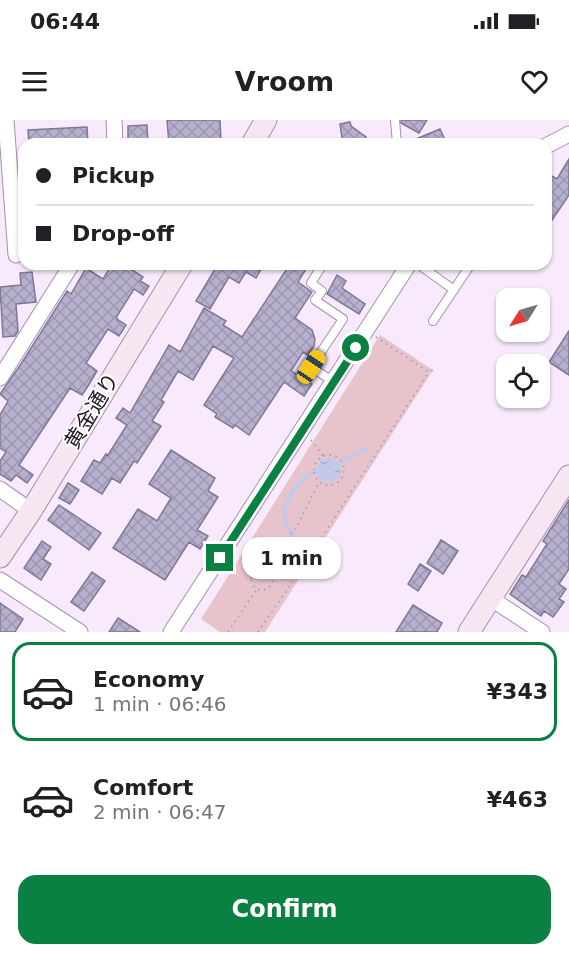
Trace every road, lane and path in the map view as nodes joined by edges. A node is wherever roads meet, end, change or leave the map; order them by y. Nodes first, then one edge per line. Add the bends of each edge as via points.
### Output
1 (0, 120) edge
2 (6, 120) edge
3 (114, 120) edge
4 (266, 120) edge
5 (395, 120) edge
6 (569, 134) edge
7 (115, 138) edge
8 (256, 138) edge
9 (396, 138) edge
10 (552, 143) edge
11 (18, 236) edge
12 (18, 255) edge
13 (0, 256) edge
14 (68, 270) edge
15 (178, 270) edge
16 (319, 270) edge
17 (405, 270) edge
18 (426, 270) edge
19 (467, 270) edge
20 (454, 290) junction
21 (433, 321) dead end
22 (367, 331) junction
23 (4, 362) edge
24 (433, 370) dead end
25 (429, 372) junction
26 (0, 378) edge
27 (334, 382) junction
28 (309, 438) dead end
29 (323, 456) junction
30 (569, 476) edge
31 (319, 482) junction
32 (0, 489) edge
33 (31, 510) junction
34 (0, 557) edge
35 (268, 569) junction
36 (0, 580) edge
37 (257, 589) junction
38 (490, 598) junction
39 (80, 632) edge
40 (171, 632) edge
41 (228, 632) edge
42 (258, 632) edge
43 (469, 632) edge
44 (542, 632) edge

1 - 2 street
2 - 11 street
3 - 7 street
4 - 8 street
5 - 9 lane
6 - 10 street
12 - 13 street
14 - 23 street
15 - 33 street, 黄金通り
16 - 27 lane via 311,283 322,291 315,300 343,319 311,367
17 - 22 street
18 - 20 lane
19 - 20 lane
20 - 21 lane
22 - 25 path
22 - 27 street
23 - 26 street
24 - 25 path
25 - 42 path
27 - 40 street
28 - 29 path
29 - 31 path via 315,462 313,470
29 - 31 path via 333,455 341,460 344,475 329,486
30 - 38 street
31 - 35 path via 295,530
32 - 33 street
33 - 34 street, 黄金通り
35 - 37 path via 273,577 268,588
35 - 37 path via 261,567 253,573 252,584
36 - 39 street
37 - 41 path
38 - 43 street
38 - 44 street

